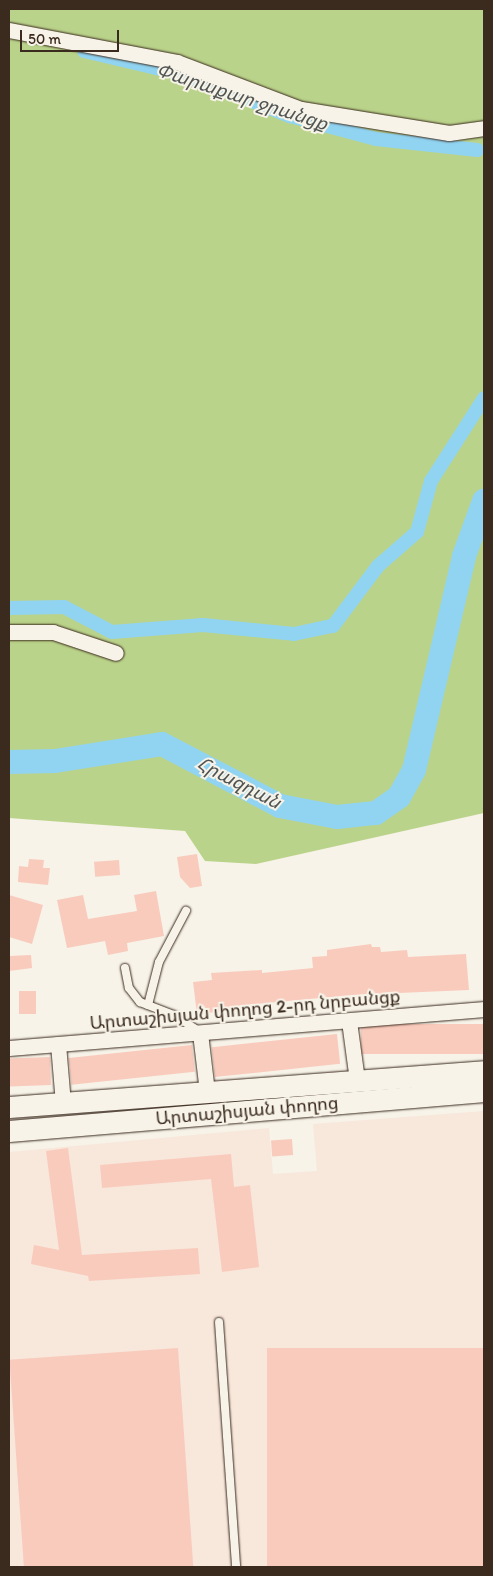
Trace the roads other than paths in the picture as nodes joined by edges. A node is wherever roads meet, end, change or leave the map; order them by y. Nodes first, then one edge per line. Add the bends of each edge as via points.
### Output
1 (9, 30) edge
2 (484, 128) edge
3 (9, 632) edge
4 (116, 653) dead end
5 (186, 911) dead end
6 (125, 968) dead end
7 (148, 1005) junction
8 (484, 1009) edge
9 (349, 1020) junction
10 (200, 1033) junction
11 (58, 1044) junction
12 (9, 1048) edge
13 (484, 1071) edge
14 (357, 1080) junction
15 (484, 1091) edge
16 (207, 1092) junction
17 (63, 1103) junction
18 (9, 1107) edge
19 (9, 1131) edge
20 (219, 1322) dead end
21 (236, 1567) edge

1 - 2 street via 176,62 301,109 449,133
3 - 4 street via 53,632
5 - 7 lane via 159,962
6 - 7 lane via 135,997
7 - 10 lane via 174,1015
8 - 9 street, Արտաշիսյան փողոց 2-րդ նրբանցք
9 - 10 street, Արտաշիսյան փողոց 2-րդ նրբանցք
9 - 14 street
10 - 11 street, Արտաշիսյան փողոց 2-րդ նրբանցք
10 - 16 street
11 - 12 street, Արտաշիսյան փողոց 2-րդ նրբանցք
11 - 17 street
13 - 14 main road, Արտաշիսյան փողոց
14 - 16 main road, Արտաշիսյան փողոց
15 - 19 main road, Արտաշիսյան փողոց
16 - 17 main road, Արտաշիսյան փողոց
17 - 18 main road, Արտաշիսյան փողոց
20 - 21 lane

